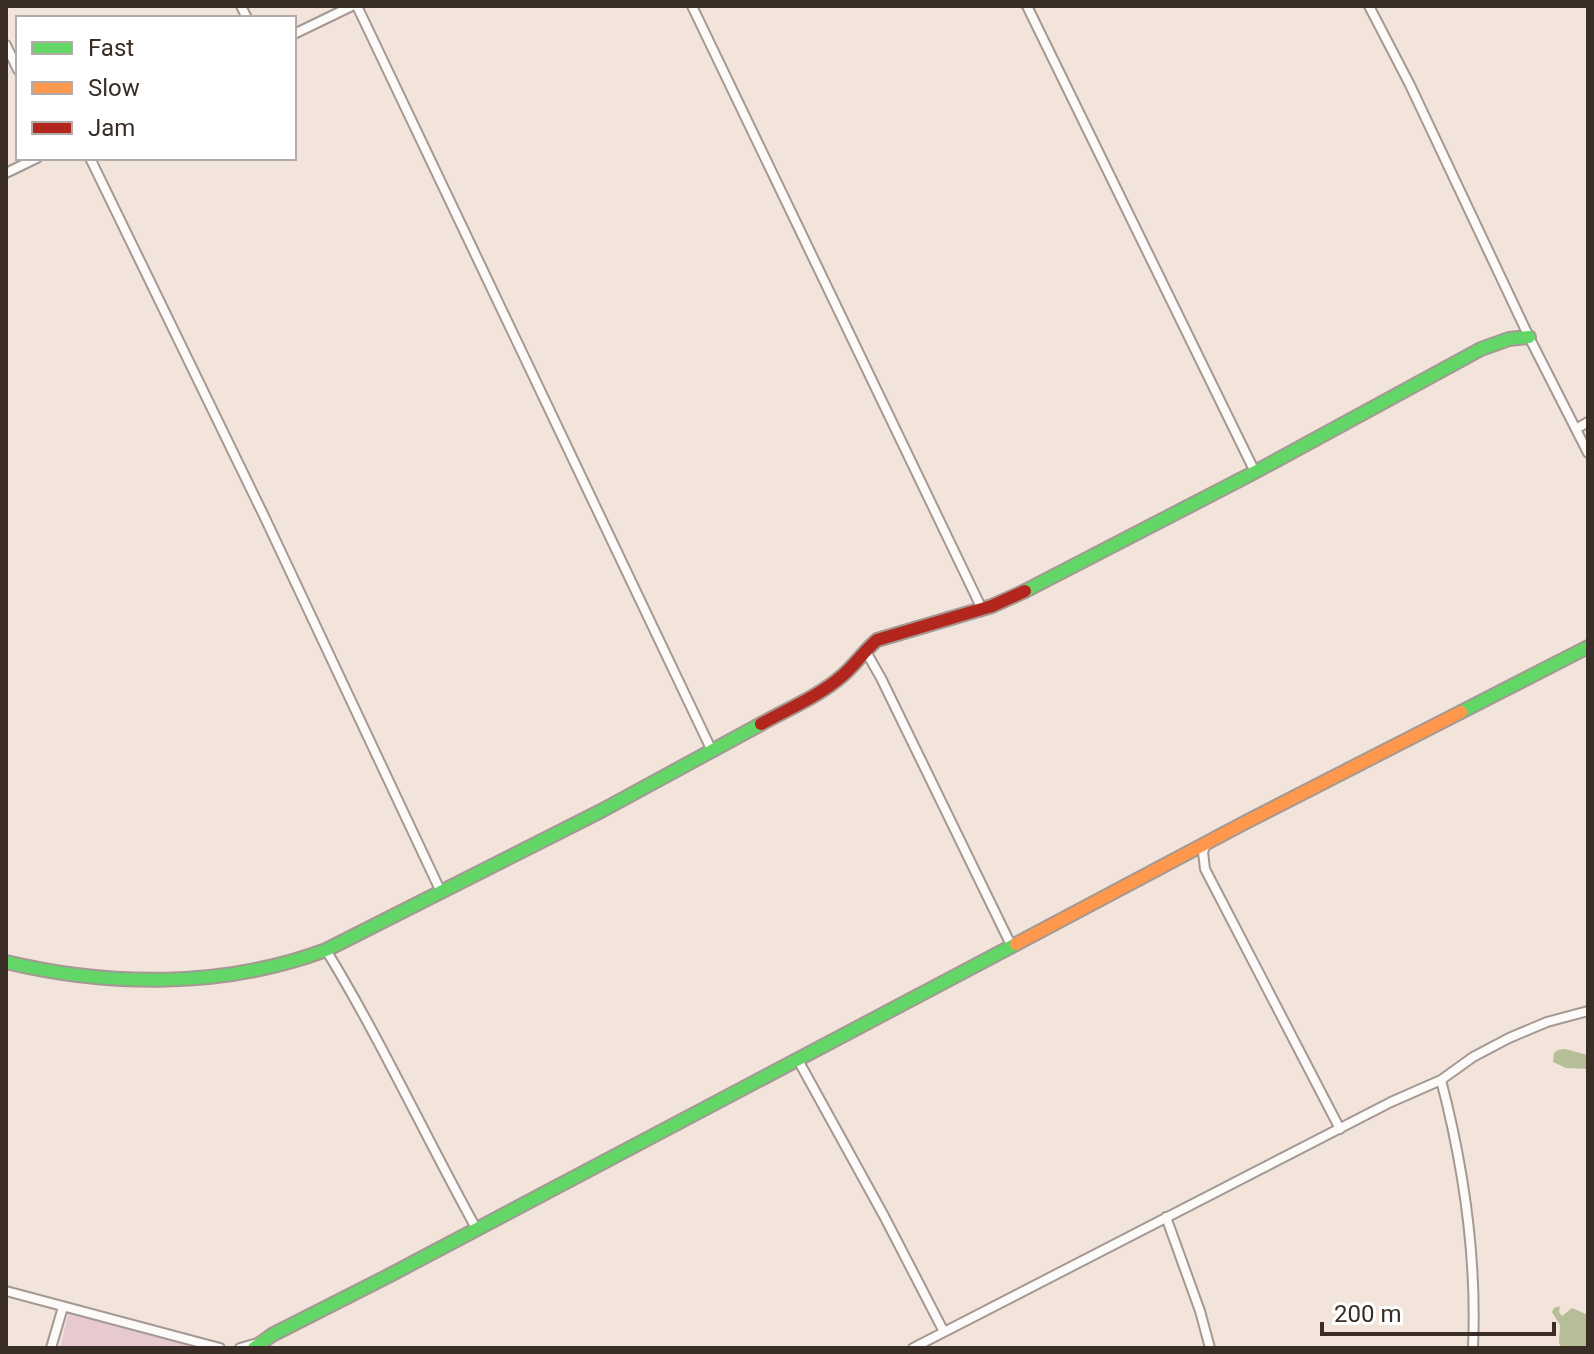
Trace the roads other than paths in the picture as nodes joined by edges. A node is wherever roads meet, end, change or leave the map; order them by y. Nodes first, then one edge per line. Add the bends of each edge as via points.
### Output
1 (354, 6) edge
2 (692, 6) edge
3 (1027, 6) edge
4 (1381, 6) edge
5 (1370, 8) edge
6 (296, 33) edge
7 (6, 45) edge
8 (16, 66) edge
9 (33, 160) edge
10 (91, 160) edge
11 (6, 173) edge
12 (1529, 337) junction
13 (1588, 422) edge
14 (1576, 429) junction
15 (1588, 453) edge
16 (1255, 472) junction
17 (982, 609) junction
18 (1588, 647) edge
19 (865, 650) junction
20 (712, 751) junction
21 (1206, 844) junction
22 (441, 892) junction
23 (1012, 947) junction
24 (326, 950) junction
25 (6, 962) edge
26 (1588, 1011) edge
27 (798, 1060) junction
28 (1441, 1080) junction
29 (1340, 1129) junction
30 (1166, 1217) junction
31 (476, 1228) junction
32 (6, 1291) edge
33 (63, 1307) junction
34 (944, 1332) junction
35 (258, 1345) edge
36 (51, 1348) edge
37 (220, 1348) edge
38 (240, 1348) edge
39 (913, 1348) edge
40 (1210, 1348) edge
41 (1473, 1348) edge

1 - 6 street
1 - 20 street
2 - 17 street
3 - 16 street
4 - 5 street
5 - 12 street
7 - 8 street
9 - 11 street
10 - 22 street
12 - 14 street
12 - 16 street via 1481,349
13 - 14 street
14 - 15 street
16 - 17 street
17 - 19 street via 885,636
18 - 21 street
19 - 20 street via 834,683
19 - 23 street
20 - 22 street
21 - 23 street
21 - 29 street via 1205,869
22 - 24 street
23 - 27 street
24 - 25 street via 276,966 162,981 88,979
24 - 31 street
26 - 28 street via 1509,1038
27 - 31 street
27 - 34 street
28 - 29 street
28 - 41 street via 1468,1221
29 - 30 street
30 - 34 street
30 - 40 street
31 - 35 street
32 - 33 street
33 - 36 street
33 - 37 street
34 - 39 street
35 - 38 street

